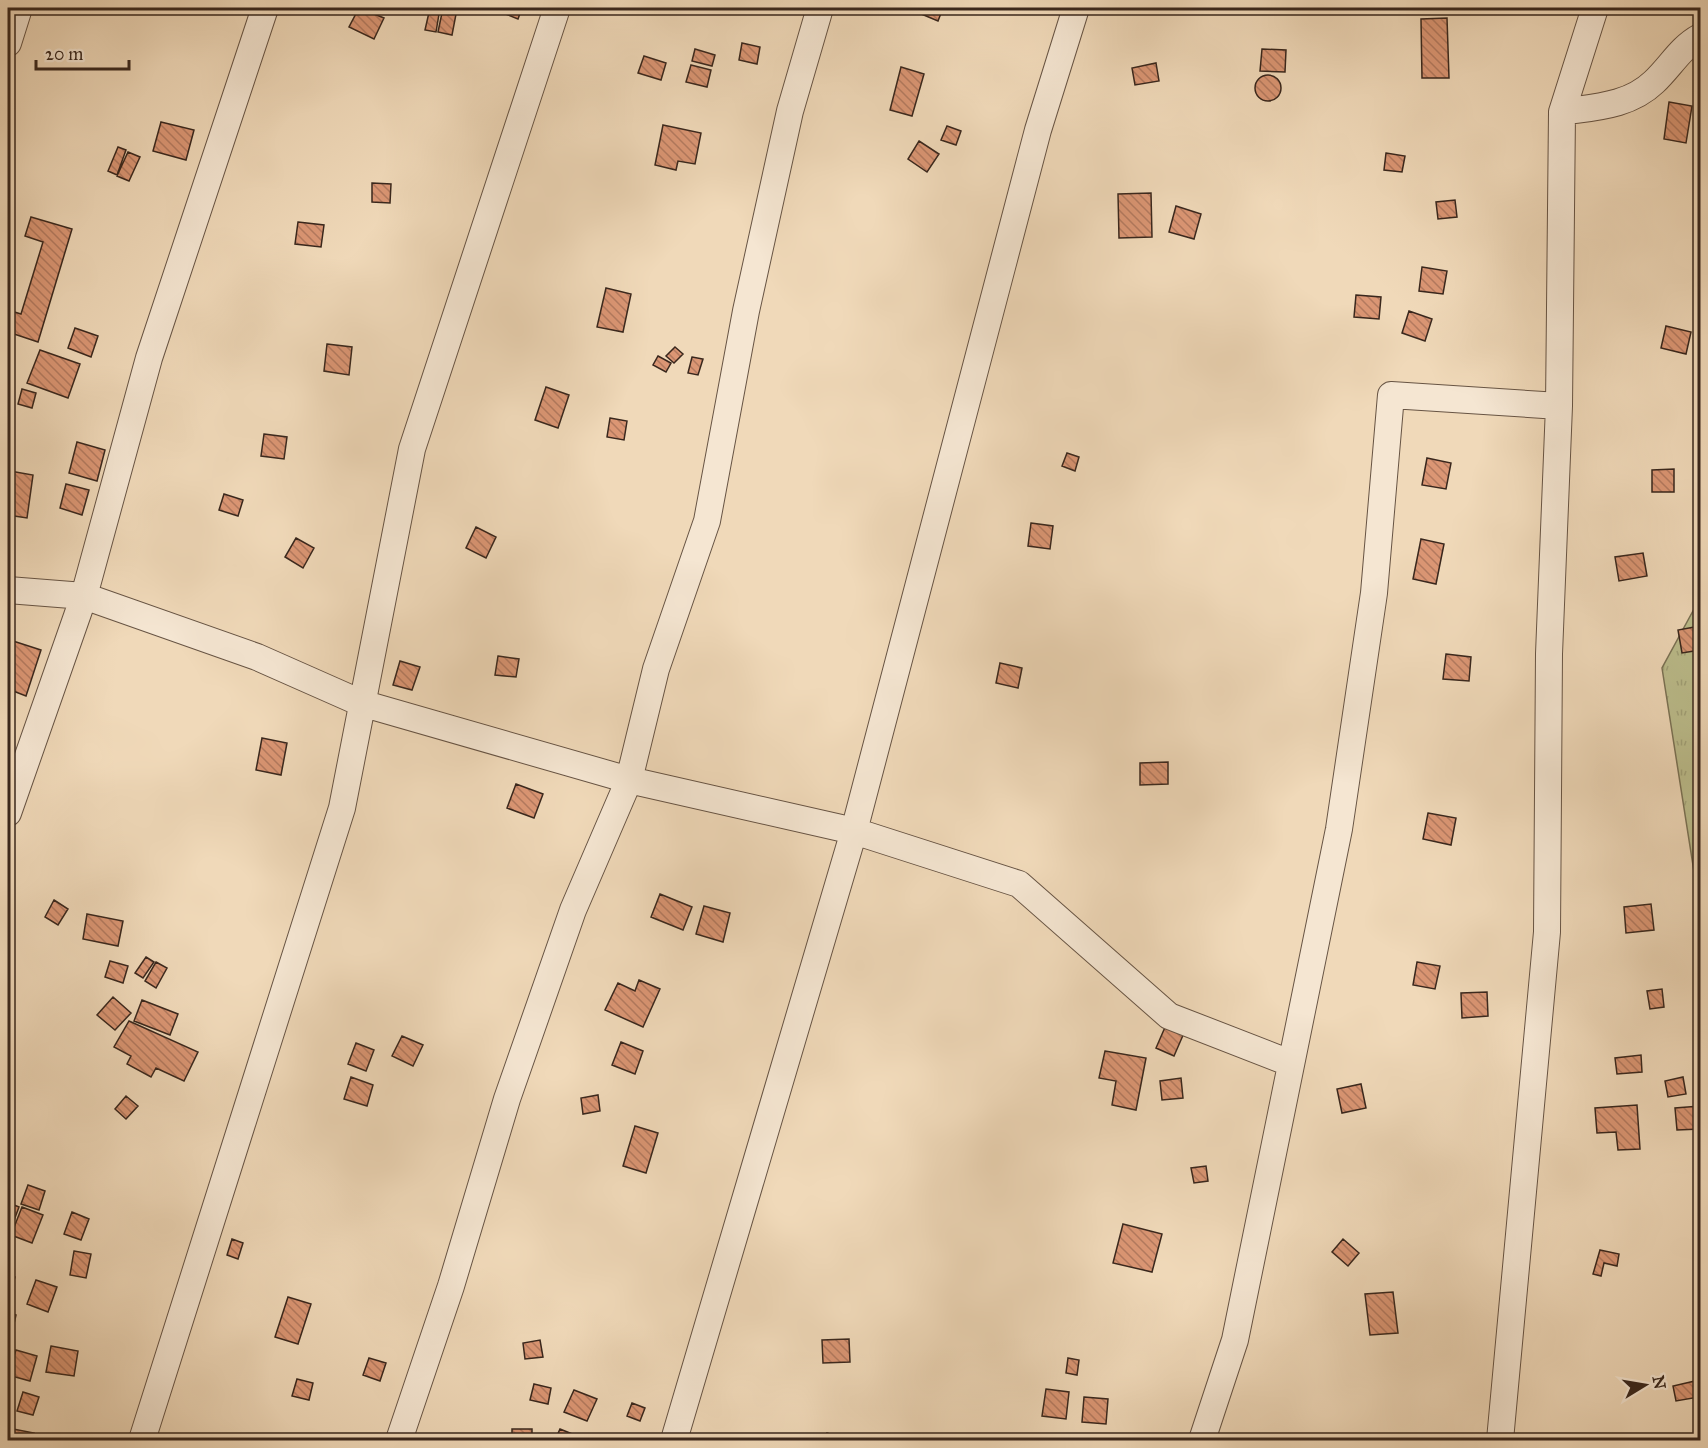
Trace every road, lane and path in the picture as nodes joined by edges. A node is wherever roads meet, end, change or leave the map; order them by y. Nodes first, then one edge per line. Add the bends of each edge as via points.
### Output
1 (20, 8) edge
2 (265, 8) edge
3 (557, 8) edge
4 (820, 8) edge
5 (1076, 8) edge
6 (1595, 8) edge
7 (1701, 37) edge
8 (8, 43) edge
9 (1562, 112) junction
10 (1559, 406) junction
11 (8, 590) edge
12 (84, 596) junction
13 (361, 703) junction
14 (629, 780) junction
15 (8, 813) edge
16 (854, 831) junction
17 (1290, 1063) junction
18 (142, 1440) edge
19 (399, 1440) edge
20 (674, 1440) edge
21 (1202, 1440) edge
22 (1500, 1440) edge

1 - 8 street
2 - 12 street via 149,358
3 - 13 street via 411,449
4 - 14 street via 788,122 746,310 707,521 656,669
5 - 16 street via 1038,130
6 - 9 street
7 - 9 street via 1685,45 1653,83 1621,103
9 - 10 street
10 - 17 street via 1391,395 1374,593 1341,817
10 - 22 street via 1549,654 1547,932
11 - 12 street
12 - 13 street via 257,657
12 - 15 street
13 - 14 street
13 - 18 street via 342,808
14 - 16 street
14 - 19 street via 573,910 507,1099 452,1286
16 - 17 street via 1020,884 1169,1016
16 - 20 street
17 - 21 street via 1235,1340

